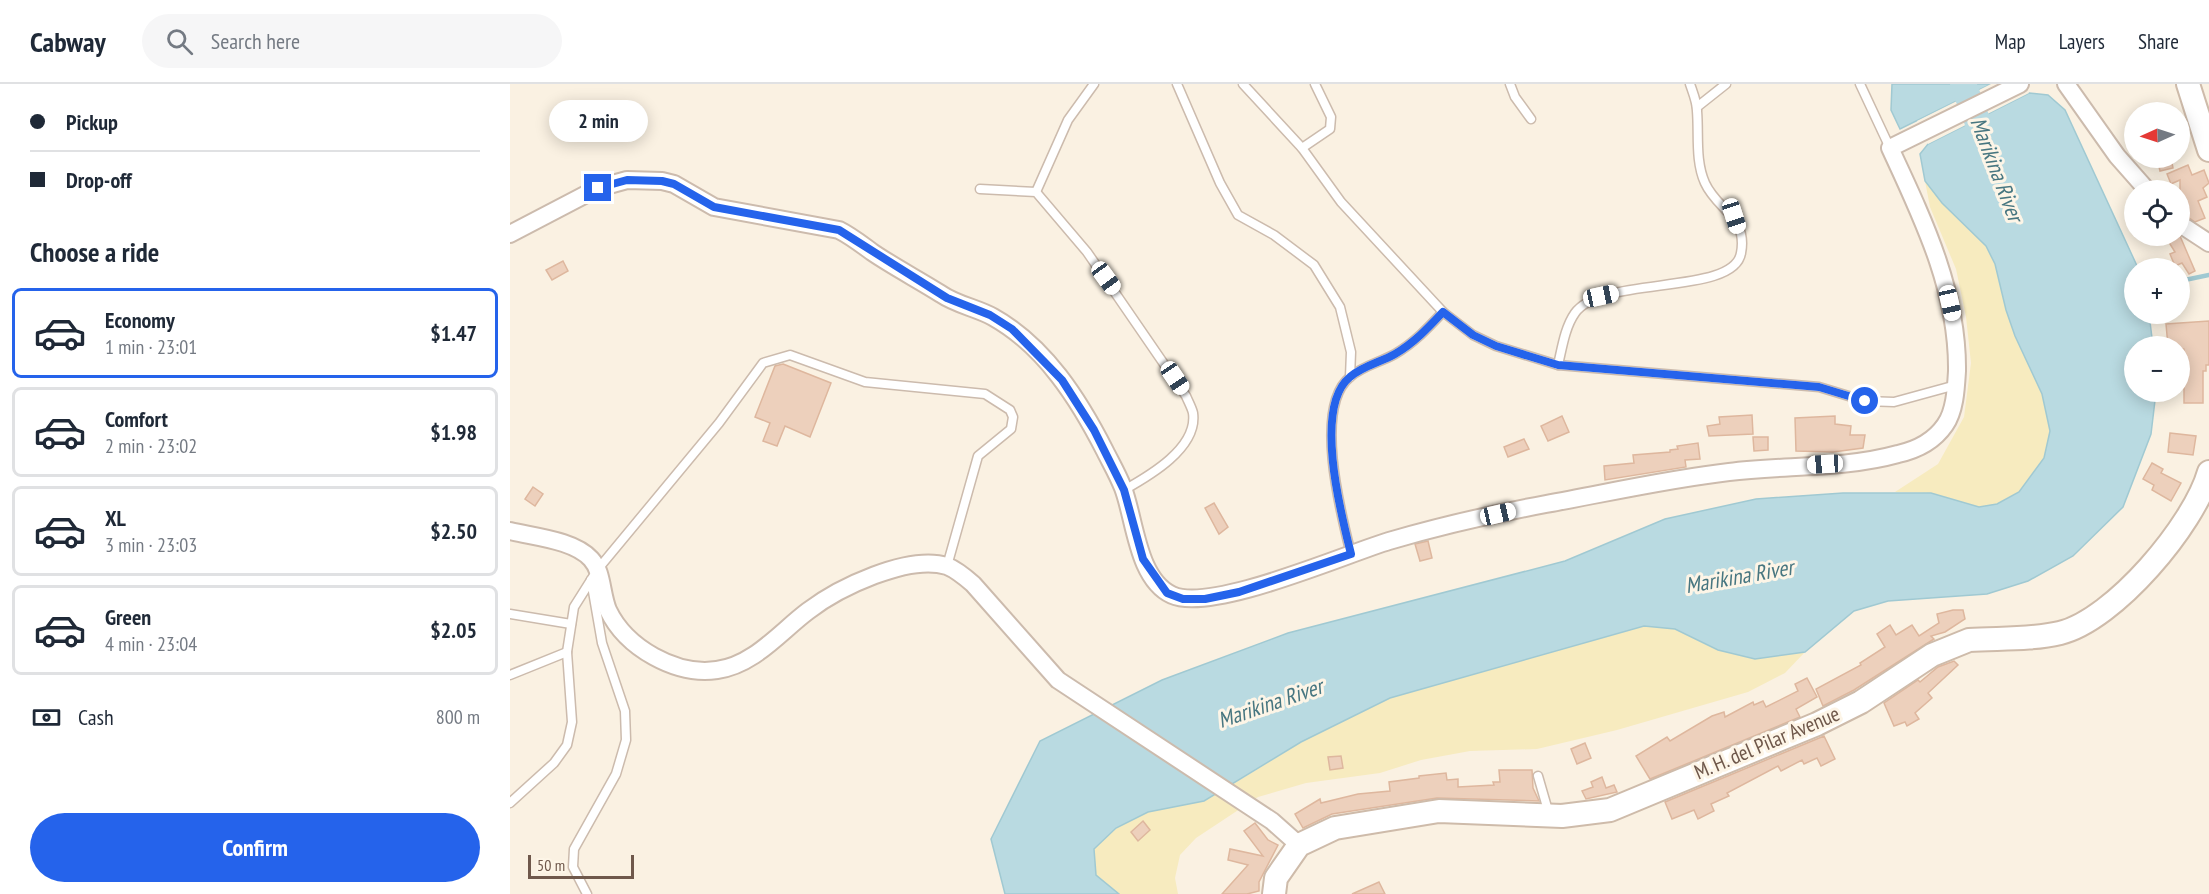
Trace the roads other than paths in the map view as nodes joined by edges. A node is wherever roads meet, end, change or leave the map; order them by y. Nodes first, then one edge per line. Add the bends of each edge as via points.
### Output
1 (1094, 84) edge
2 (1177, 84) edge
3 (1243, 84) edge
4 (1315, 84) edge
5 (1510, 84) edge
6 (1690, 84) edge
7 (1726, 84) edge
8 (1860, 84) edge
9 (2020, 84) edge
10 (2066, 84) edge
11 (2188, 84) edge
12 (1697, 107) junction
13 (1531, 119) dead end
14 (1302, 148) junction
15 (1890, 148) junction
16 (2209, 150) edge
17 (2138, 180) edge
18 (980, 189) dead end
19 (1036, 192) junction
20 (2190, 231) edge
21 (510, 234) edge
22 (2209, 243) edge
23 (1443, 312) junction
24 (1558, 365) junction
25 (1350, 377) junction
26 (1956, 385) junction
27 (2209, 472) edge
28 (1124, 490) junction
29 (510, 531) edge
30 (1351, 554) junction
31 (946, 566) junction
32 (595, 574) junction
33 (510, 614) edge
34 (571, 624) junction
35 (567, 652) junction
36 (510, 675) edge
37 (1538, 776) dead end
38 (510, 803) edge
39 (1549, 815) junction
40 (1299, 845) junction
41 (587, 894) edge
42 (1274, 894) edge

1 - 19 lane via 1068,120
2 - 25 lane via 1238,215 1274,235 1314,265 1340,307 1351,352
3 - 14 lane
4 - 14 lane via 1331,117 1330,129
5 - 13 lane
6 - 12 lane
7 - 12 lane
8 - 15 lane
9 - 15 street
10 - 17 street
11 - 16 street
12 - 24 lane via 1705,183 1734,216 1742,239 1741,255 1733,267 1719,274 1634,289 1586,303 1575,312
14 - 23 lane via 1341,202
15 - 26 street via 1920,213 1946,285 1954,322
18 - 19 lane
19 - 28 lane via 1116,290 1186,396 1193,414 1181,447 1171,459
20 - 22 street
21 - 28 street via 598,188 627,180 662,181 714,207 839,230 947,298 990,315 1021,336 1062,380 1094,430
23 - 24 lane via 1473,335 1496,346
23 - 25 lane via 1416,340
24 - 26 lane via 1819,387 1865,401 1894,402
25 - 30 lane via 1340,390 1331,459
26 - 30 street via 1947,423 1931,441 1902,453 1847,463 1726,472 1600,494 1444,527
27 - 39 street, M. H. del Pilar Avenue via 2195,507 2168,547 2098,615 2081,626 2061,633 1955,644 1861,702 1817,724 1610,810
28 - 30 street via 1143,559 1167,593 1183,599 1239,592
29 - 32 street via 579,550 590,557
31 - 32 street via 914,565 866,579 831,594 742,662 719,670 695,671 664,662 642,650 609,612
31 - 32 lane via 978,456 1011,429 1010,410 985,394 865,382 790,355 763,363
31 - 40 street via 973,584 1041,663 1080,696 1261,813
32 - 34 lane via 574,607
32 - 41 lane via 602,643 624,711 626,740 616,774 574,849 573,867
33 - 34 lane
34 - 35 lane
35 - 36 lane
35 - 38 lane via 572,722 567,745 554,763
37 - 39 lane
39 - 40 street, M. H. del Pilar Avenue via 1439,811 1335,828
40 - 42 street, M. H. del Pilar Avenue via 1276,878

